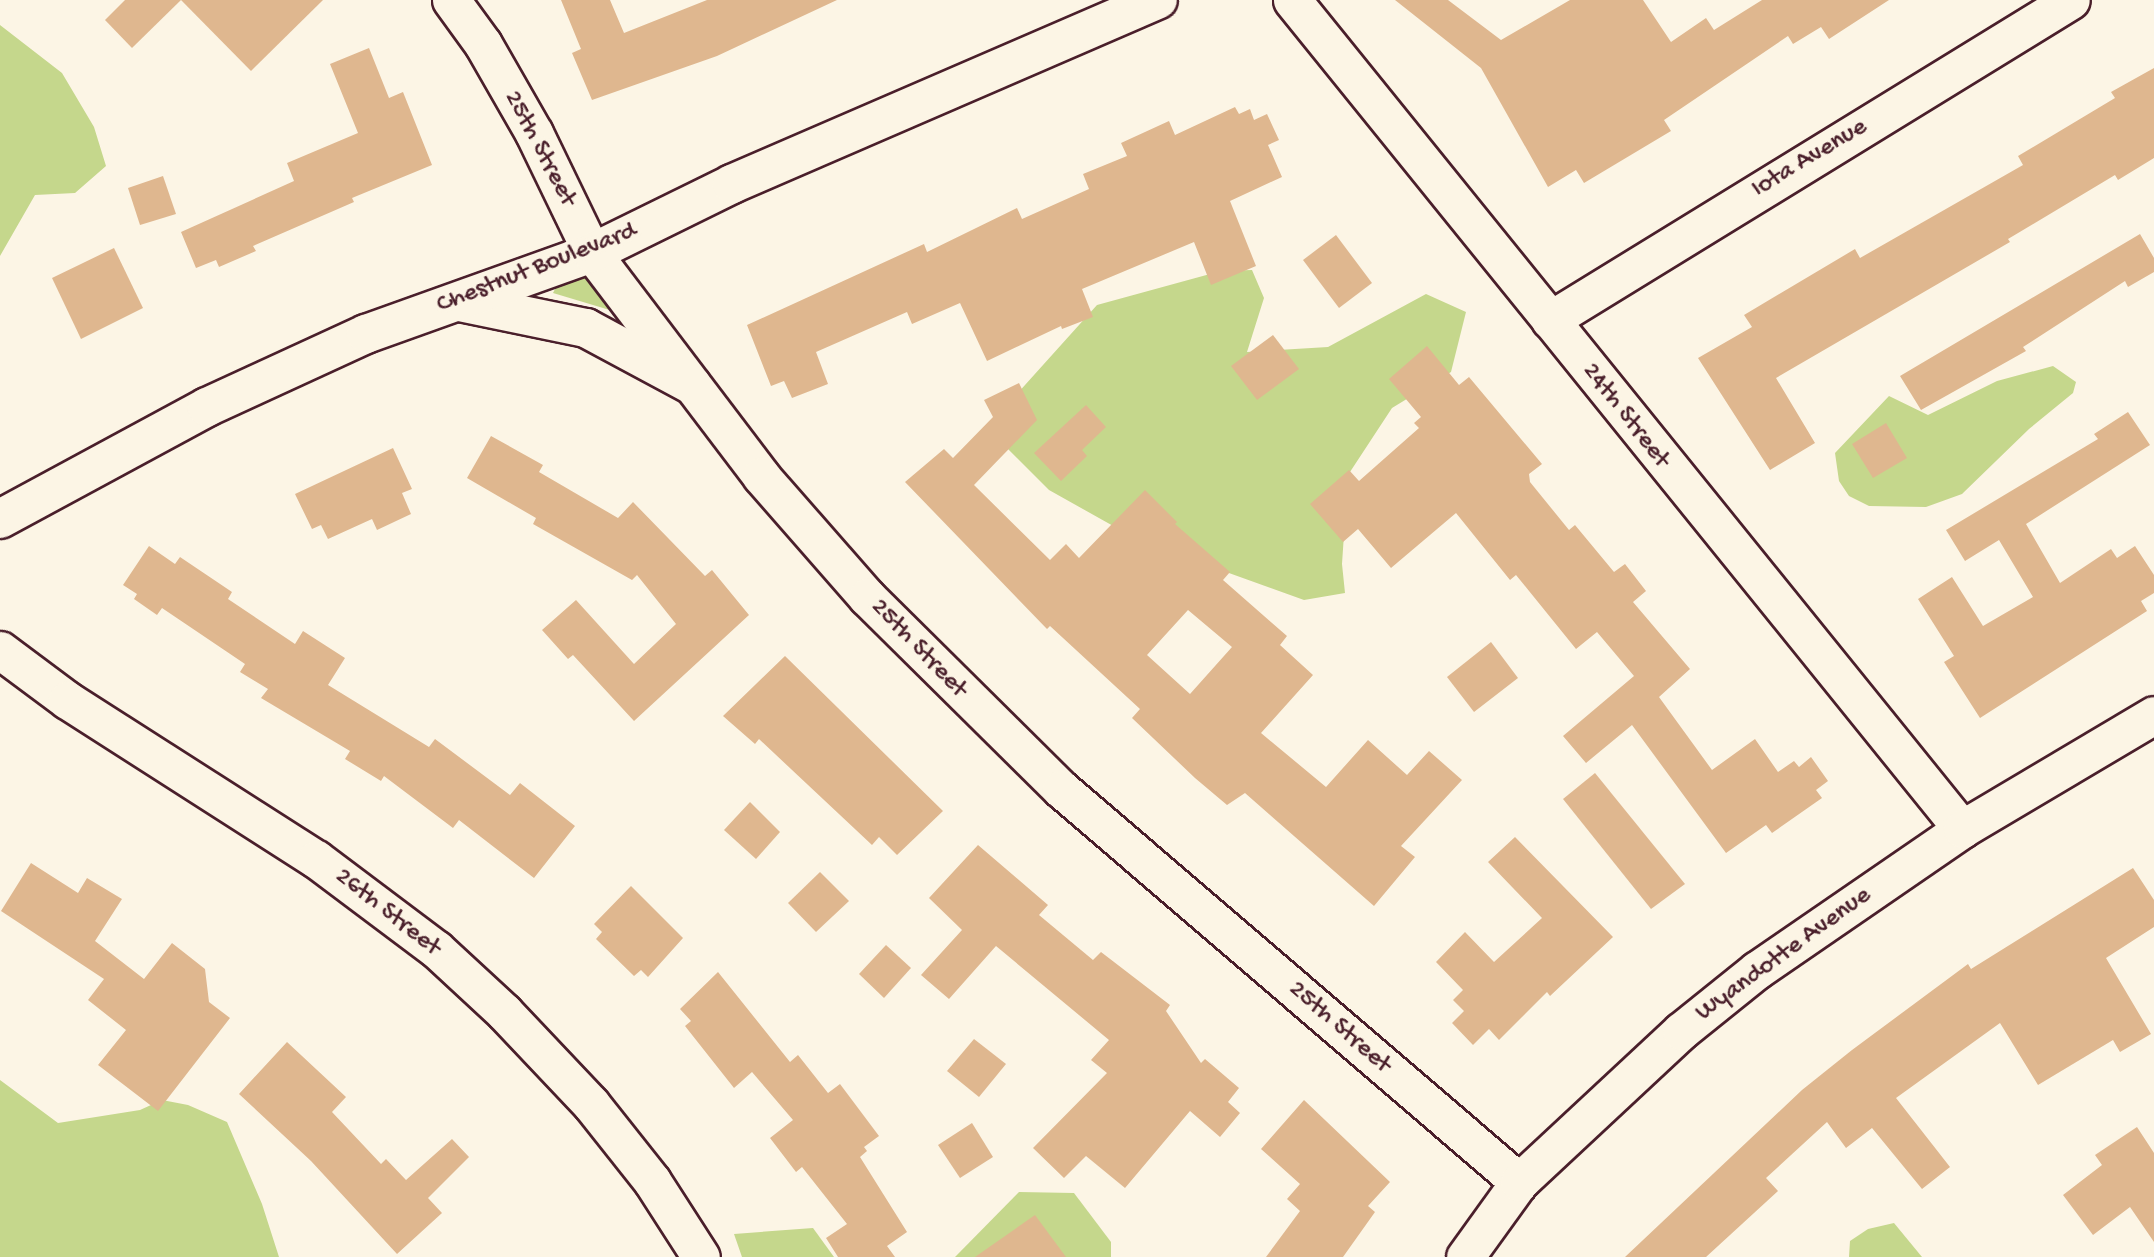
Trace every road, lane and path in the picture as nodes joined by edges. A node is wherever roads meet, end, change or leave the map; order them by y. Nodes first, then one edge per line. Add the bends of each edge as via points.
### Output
1 (451, 0) edge
2 (1158, 0) edge
3 (1292, 0) edge
4 (2071, 0) edge
5 (592, 253) junction
6 (457, 301) junction
7 (1550, 320) junction
8 (692, 385) junction
9 (0, 519) edge
10 (0, 650) edge
11 (2154, 715) edge
12 (1962, 829) junction
13 (1519, 1182) junction
14 (701, 1257) edge
15 (1465, 1257) edge

1 - 5 street, 25th Street via 534,134
2 - 5 street, Chestnut Boulevard via 732,184
3 - 7 street, 24th Street
4 - 7 street, Iota Avenue
5 - 6 street, Chestnut Boulevard
5 - 8 street, 25th Street
6 - 8 street via 586,328
6 - 9 street, Chestnut Boulevard via 366,334 218,401
7 - 12 street, 24th Street
8 - 13 street, 25th Street via 761,476 867,597 998,731
10 - 14 street, 26th Street via 66,700 316,859 436,949 504,1012 591,1104 652,1181
11 - 12 street, Wyandotte Avenue
12 - 13 street, Wyandotte Avenue via 1758,970 1681,1031
13 - 15 street, Wyandotte Avenue

